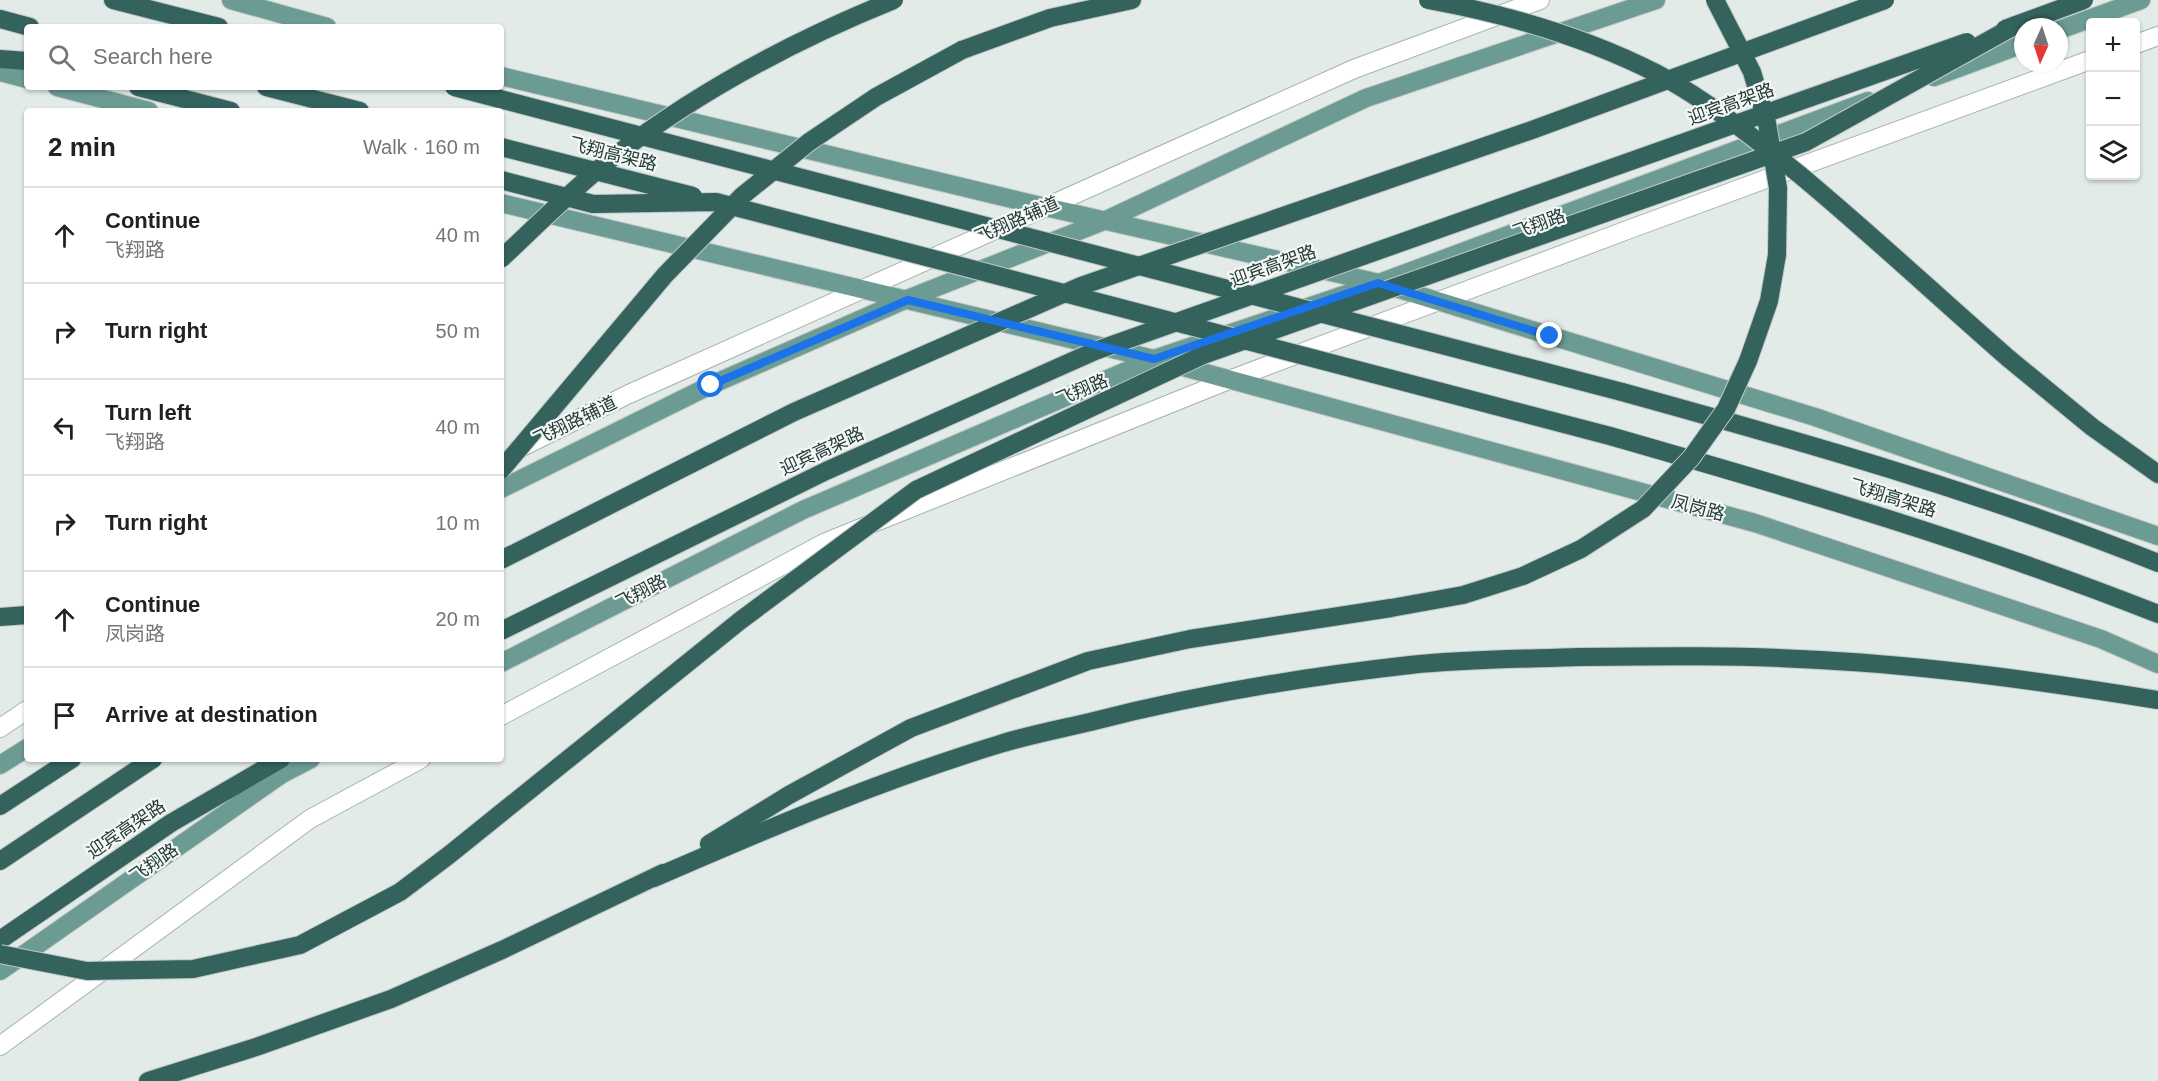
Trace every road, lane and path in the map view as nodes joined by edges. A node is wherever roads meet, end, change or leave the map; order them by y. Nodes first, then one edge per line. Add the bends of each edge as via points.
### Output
1 (113, 0) edge
2 (231, 0) edge
3 (894, 0) edge
4 (1131, 0) edge
5 (1428, 0) edge
6 (1540, 0) edge
7 (1656, 0) edge
8 (1715, 0) edge
9 (1885, 0) edge
10 (2085, 0) edge
11 (2141, 0) edge
12 (2035, 18) edge
13 (0, 19) edge
14 (207, 24) edge
15 (316, 24) edge
16 (24, 25) edge
17 (2014, 26) edge
18 (2014, 26) edge
19 (2068, 27) edge
20 (2158, 36) edge
21 (2140, 43) edge
22 (2014, 47) edge
23 (0, 59) edge
24 (24, 61) edge
25 (2086, 62) edge
26 (0, 72) edge
27 (504, 77) edge
28 (24, 78) edge
29 (68, 90) edge
30 (150, 90) edge
31 (278, 90) edge
32 (465, 90) edge
33 (138, 108) edge
34 (219, 108) edge
35 (348, 108) edge
36 (504, 148) edge
37 (504, 181) edge
38 (716, 202) junction
39 (504, 204) edge
40 (1045, 207) junction
41 (1104, 221) junction
42 (504, 256) edge
43 (1378, 283) junction
44 (862, 290) junction
45 (908, 300) junction
46 (1438, 302) junction
47 (1154, 359) junction
48 (1229, 380) junction
49 (504, 456) edge
50 (504, 466) edge
51 (2158, 474) edge
52 (504, 488) edge
53 (2158, 536) edge
54 (504, 558) edge
55 (2158, 563) edge
56 (2158, 614) edge
57 (24, 615) edge
58 (0, 617) edge
59 (504, 630) edge
60 (504, 661) edge
61 (2158, 664) edge
62 (2158, 700) edge
63 (24, 712) edge
64 (504, 714) edge
65 (0, 728) edge
66 (24, 750) edge
67 (67, 762) edge
68 (148, 762) edge
69 (275, 762) edge
70 (305, 762) edge
71 (415, 762) edge
72 (0, 765) edge
73 (0, 806) edge
74 (0, 861) edge
75 (654, 878) junction
76 (0, 940) edge
77 (0, 954) edge
78 (0, 971) edge
79 (0, 1046) edge
80 (148, 1081) edge

1 - 14 highway
2 - 15 main road
3 - 42 highway, bridge via 793,45 687,106 612,158
4 - 50 highway, bridge via 1050,18 962,51 876,97 809,142 742,196 665,275
5 - 51 highway, bridge via 1478,9 1578,39 1656,73 1735,122 1837,206 2008,358 2092,427
6 - 40 street, 飞翔路辅道 via 1354,69
7 - 41 main road via 1366,98
8 - 75 highway, bridge via 1752,72 1767,123 1778,188 1777,255 1769,301 1726,409 1691,458 1643,509 1581,549 1523,576 1463,594 1190,639 1088,661 911,728 789,795
9 - 54 highway, bridge via 1532,130 1081,286 794,412
10 - 12 highway, 迎宾高架路, bridge
11 - 19 main road
13 - 16 highway
17 - 59 highway, 迎宾高架路, bridge via 1095,351 826,471
18 - 77 highway, bridge via 1806,142 1203,355 916,490 741,620 400,892 300,945 194,969 87,971
20 - 21 street
22 - 43 main road, 飞翔路
23 - 24 highway
25 - 46 street
26 - 28 main road
27 - 40 main road
29 - 33 main road
30 - 34 highway
31 - 35 highway
32 - 55 highway, 飞翔高架路, bridge via 1812,445 1954,489
36 - 38 highway, 飞翔高架路, bridge
37 - 38 highway, bridge via 593,204
38 - 56 highway, 飞翔高架路, bridge via 1610,436 1939,534
39 - 44 main road, 凤岗路
40 - 41 main road
40 - 44 street, 飞翔路辅道
41 - 43 main road
41 - 45 main road
43 - 46 main road
43 - 47 main road, 飞翔路
44 - 45 main road, 凤岗路
44 - 49 street, 飞翔路辅道 via 629,394
45 - 47 main road, 凤岗路
45 - 52 main road via 711,385
46 - 48 street
46 - 53 main road via 1815,417
47 - 48 main road, 凤岗路
47 - 60 main road, 飞翔路 via 803,510
48 - 61 main road, 凤岗路 via 1755,523 2101,639
48 - 64 street via 826,542
57 - 58 highway
62 - 75 highway via 2013,678 1819,660 1653,656 1414,664 1292,680 1163,704 1003,743 794,817
63 - 65 street
66 - 72 main road
67 - 73 highway
68 - 74 highway
69 - 76 highway, 迎宾高架路 via 171,823
70 - 78 main road, 飞翔路 via 282,774
71 - 79 street via 310,819
75 - 80 highway via 391,999

